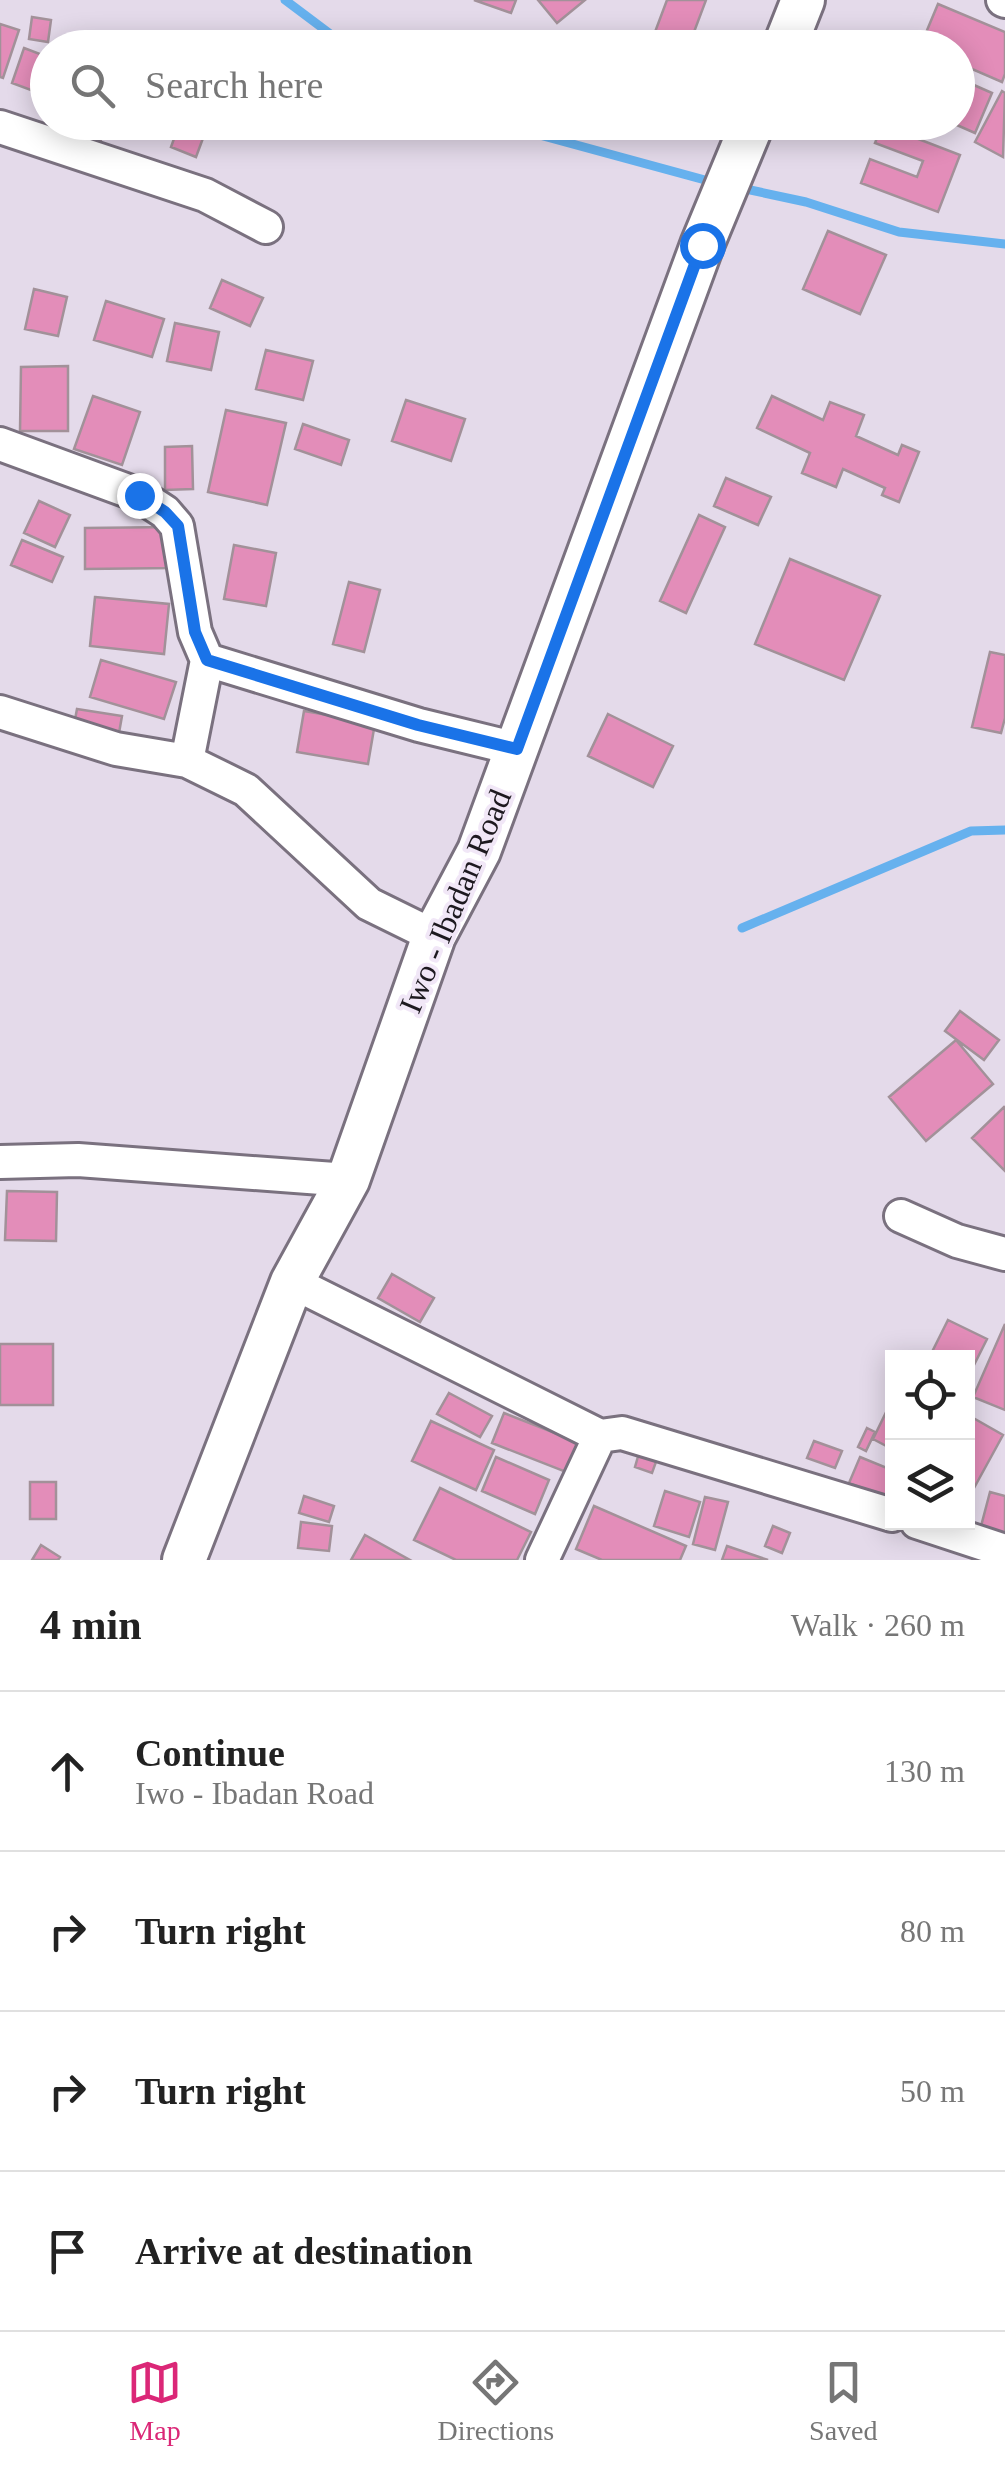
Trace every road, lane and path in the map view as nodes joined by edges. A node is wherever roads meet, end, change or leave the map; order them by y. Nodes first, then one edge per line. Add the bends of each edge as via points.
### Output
1 (804, 0) edge
2 (812, 0) edge
3 (793, 30) edge
4 (796, 30) edge
5 (0, 127) edge
6 (30, 137) edge
7 (39, 140) edge
8 (746, 140) edge
9 (266, 228) dead end
10 (0, 444) edge
11 (207, 660) junction
12 (0, 712) edge
13 (517, 749) junction
14 (187, 760) junction
15 (434, 936) junction
16 (0, 1162) edge
17 (348, 1180) junction
18 (900, 1216) dead end
19 (1005, 1254) edge
20 (292, 1282) junction
21 (600, 1436) junction
22 (885, 1513) edge
23 (941, 1530) edge
24 (1005, 1551) edge
25 (184, 1560) edge
26 (542, 1560) edge

1 - 3 main road
2 - 4 street
5 - 6 street
7 - 9 street via 205,195
8 - 13 main road, Iwo - Ibadan Road
10 - 11 street via 139,495 165,512 178,526 195,632
11 - 13 street
11 - 14 street
12 - 14 street via 116,749
13 - 15 main road, Iwo - Ibadan Road via 479,851
14 - 15 street via 246,790 369,904
15 - 17 main road, Iwo - Ibadan Road
16 - 17 street via 78,1160
17 - 20 main road, Iwo - Ibadan Road
18 - 19 street
20 - 21 street
20 - 25 main road, Iwo - Ibadan Road
21 - 22 street via 622,1433
21 - 26 street
23 - 24 street

